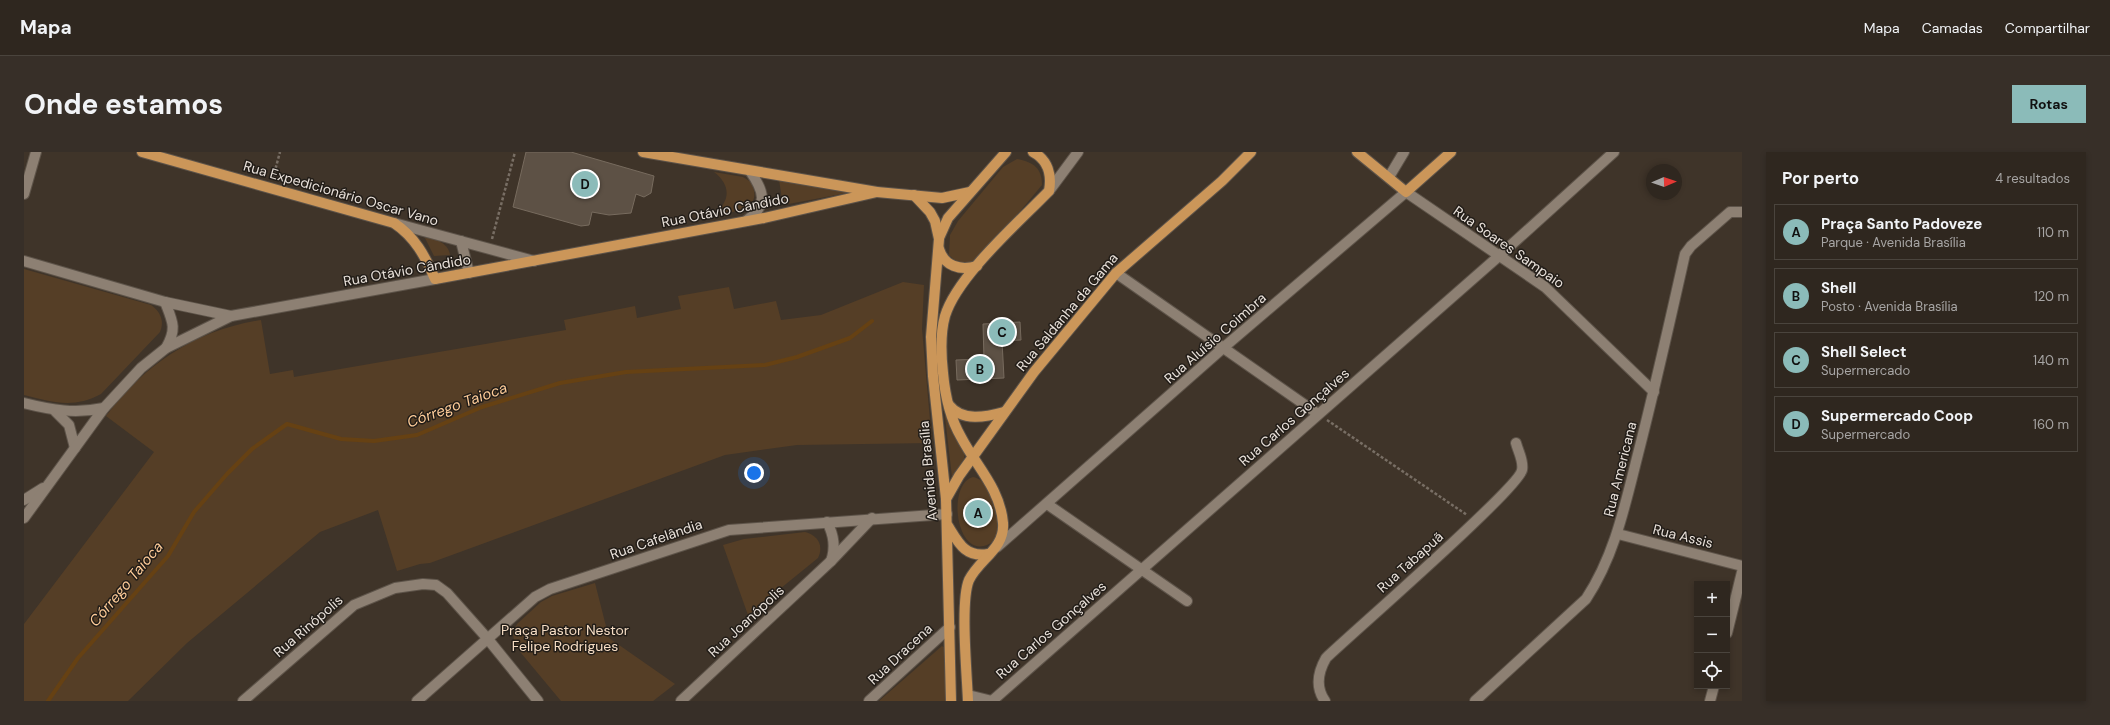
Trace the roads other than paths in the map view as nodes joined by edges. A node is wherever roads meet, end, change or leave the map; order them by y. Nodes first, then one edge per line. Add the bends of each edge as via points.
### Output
1 (36, 152) edge
2 (142, 152) edge
3 (643, 152) edge
4 (1005, 152) edge
5 (1033, 152) edge
6 (1078, 152) edge
7 (1251, 152) edge
8 (1357, 152) edge
9 (1404, 152) edge
10 (1451, 152) edge
11 (1614, 152) edge
12 (657, 154) edge
13 (750, 170) junction
14 (1389, 177) junction
15 (1049, 191) junction
16 (876, 192) junction
17 (970, 192) junction
18 (1406, 192) junction
19 (24, 194) edge
20 (914, 196) junction
21 (1742, 212) edge
22 (746, 221) junction
23 (394, 223) junction
24 (461, 241) junction
25 (939, 244) junction
26 (1499, 256) junction
27 (24, 261) edge
28 (534, 261) junction
29 (976, 266) junction
30 (469, 273) junction
31 (1116, 273) junction
32 (435, 279) junction
33 (166, 302) junction
34 (231, 316) junction
35 (166, 348) junction
36 (1224, 348) junction
37 (1654, 392) junction
38 (24, 403) edge
39 (948, 404) junction
40 (104, 408) junction
41 (55, 411) junction
42 (1004, 412) junction
43 (1318, 414) junction
44 (1516, 443) dead end
45 (75, 448) junction
46 (974, 456) junction
47 (48, 485) junction
48 (946, 499) junction
49 (24, 500) edge
50 (1047, 504) junction
51 (947, 514) junction
52 (24, 518) edge
53 (872, 518) junction
54 (826, 522) junction
55 (947, 526) junction
56 (1618, 534) junction
57 (997, 547) junction
58 (988, 554) junction
59 (831, 561) junction
60 (1742, 566) edge
61 (1142, 570) junction
62 (1742, 572) edge
63 (1187, 601) dead end
64 (1730, 621) edge
65 (950, 627) junction
66 (487, 638) junction
67 (1713, 689) edge
68 (968, 698) edge
69 (243, 701) edge
70 (417, 701) edge
71 (538, 701) edge
72 (681, 701) edge
73 (869, 701) edge
74 (951, 701) edge
75 (992, 701) edge
76 (1325, 701) edge
77 (1475, 701) edge
78 (1710, 701) edge

1 - 19 street
2 - 23 main road, Rua Expedicionário Oscar Vano
3 - 12 main road
4 - 17 main road
5 - 15 main road via 1042,158 1047,166 1050,175
6 - 15 street
7 - 31 main road, Rua Saldanha da Gama via 1222,181
8 - 14 main road, Rua Soares Sampaio
9 - 14 street
10 - 18 main road, Rua Aluísio Coimbra
11 - 26 street, Rua Carlos Gonçalves
12 - 13 main road
13 - 16 main road
13 - 22 street via 759,183 762,194 761,205
14 - 18 main road, Rua Soares Sampaio
15 - 29 main road, Avenida Brasília
16 - 20 main road
16 - 22 main road, Rua Otávio Cândido
17 - 20 main road via 942,198
17 - 25 main road via 945,222
18 - 26 street, Rua Soares Sampaio
18 - 36 street, Rua Aluísio Coimbra
20 - 25 main road via 935,221
21 - 37 street, Rua Americana via 1730,212 1685,254
22 - 28 main road, Rua Otávio Cândido
23 - 24 street, Rua Expedicionário Oscar Vano
23 - 32 main road via 416,242
24 - 28 street, Rua Expedicionário Oscar Vano
24 - 30 street
25 - 29 main road via 943,259 949,264 965,268
25 - 48 main road, Avenida Brasília via 931,337
26 - 37 street, Rua Soares Sampaio via 1557,298
26 - 43 street, Rua Carlos Gonçalves
27 - 33 street
28 - 30 main road, Rua Otávio Cândido
29 - 39 main road, Avenida Brasília via 952,300 944,322 942,368
30 - 32 main road, Rua Otávio Cândido
31 - 36 street
31 - 42 main road, Rua Saldanha da Gama
32 - 34 street, Rua Otávio Cândido
33 - 34 street
33 - 35 street via 174,325 174,335
34 - 35 street, Rua Otávio Cândido
35 - 40 street, Rua Otávio Cândido via 141,368
36 - 43 street
36 - 50 street, Rua Aluísio Coimbra
37 - 56 street, Rua Americana
38 - 41 street
39 - 42 main road via 966,416
39 - 46 main road, Avenida Brasília via 960,437
40 - 41 street
40 - 45 street, Rua Otávio Cândido
41 - 45 street via 69,425
42 - 46 main road, Rua Saldanha da Gama
43 - 61 street, Rua Carlos Gonçalves
44 - 76 street, Rua Tabapuã via 1522,470 1518,479 1476,521 1326,658 1320,668 1317,683
45 - 47 street, Rua Otávio Cândido
46 - 48 main road, Rua Saldanha da Gama
46 - 57 main road, Avenida Brasília via 990,481 1000,507 1003,529
47 - 49 street
47 - 52 street, Rua Otávio Cândido
48 - 51 main road, Avenida Brasília
50 - 57 street, Rua Aluísio Coimbra
50 - 61 street
51 - 53 street, Rua Cafelândia
51 - 55 main road, Avenida Brasília
53 - 54 street, Rua Cafelândia
53 - 59 street, Rua Joanópolis
54 - 59 street via 831,529 834,545
54 - 66 street, Rua Cafelândia via 719,532 550,588 535,597
55 - 58 main road via 964,550 975,554
55 - 65 main road, Avenida Brasília
56 - 60 street, Rua Assis
56 - 77 street, Rua Americana via 1599,579 1586,599
57 - 58 main road
58 - 68 main road via 974,572 966,592
59 - 72 street, Rua Joanópolis
61 - 63 street
61 - 75 street, Rua Carlos Gonçalves
62 - 64 street
65 - 73 street, Rua Dracena
65 - 74 main road, Avenida Brasília
66 - 69 street, Rua Rinópolis via 447,593 436,586 423,584 395,588 354,605
66 - 70 street, Rua Cafelândia
66 - 71 street, Rua Rinópolis
67 - 78 street
68 - 75 street, Rua Carlos Gonçalves

